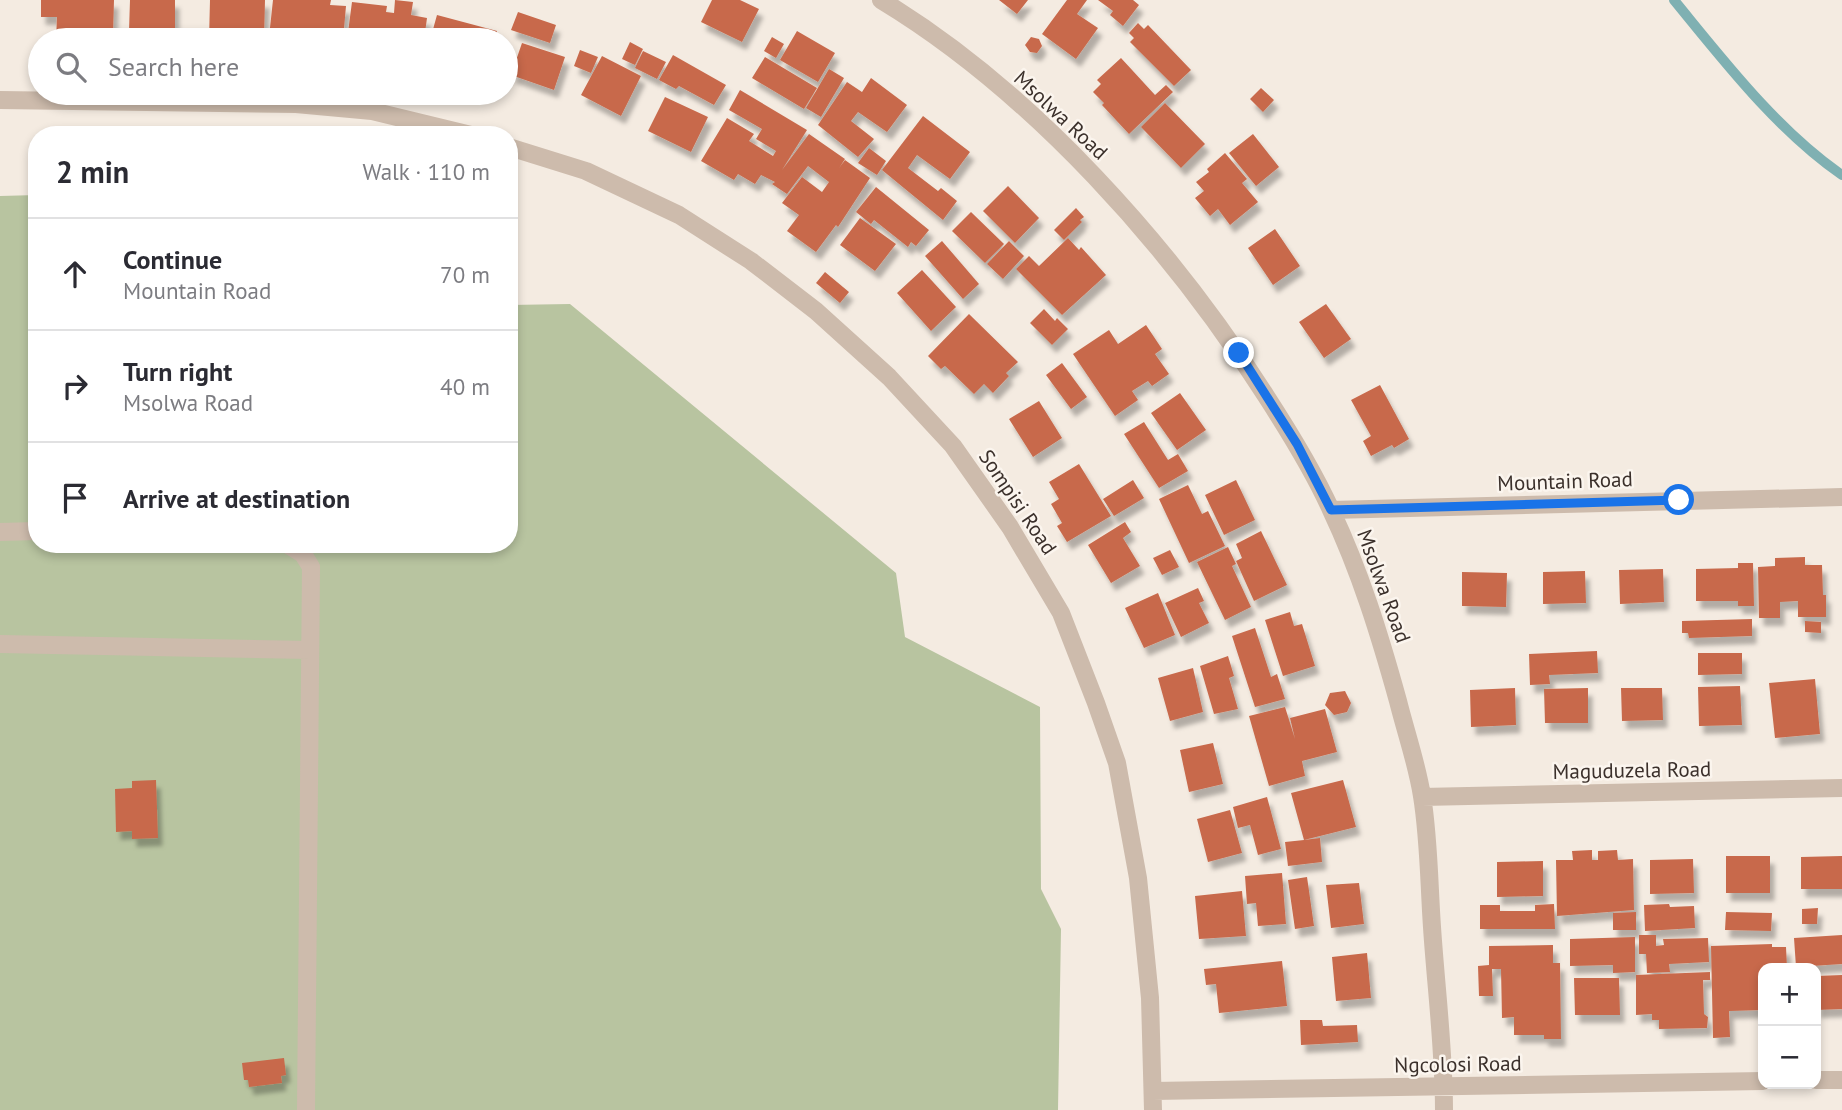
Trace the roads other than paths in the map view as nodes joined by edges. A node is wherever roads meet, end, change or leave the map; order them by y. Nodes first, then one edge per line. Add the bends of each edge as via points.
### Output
1 (881, 0) edge
2 (0, 100) edge
3 (28, 100) edge
4 (307, 105) edge
5 (434, 126) edge
6 (518, 150) edge
7 (1842, 497) edge
8 (1331, 510) junction
9 (28, 531) edge
10 (0, 532) edge
11 (301, 553) edge
12 (0, 644) edge
13 (310, 650) junction
14 (1842, 788) edge
15 (1422, 797) junction
16 (1821, 1080) edge
17 (1842, 1080) edge
18 (1758, 1082) edge
19 (1444, 1087) junction
20 (1153, 1091) junction
21 (306, 1110) edge
22 (1153, 1110) edge
23 (1444, 1110) edge

1 - 8 street, Msolwa Road via 987,76 1042,124 1165,254 1239,353 1297,444
2 - 3 street
4 - 5 street via 372,111
6 - 20 street, Sompisi Road via 598,177 679,215 817,311 889,377 953,446 1010,527 1060,613 1116,763 1138,878 1150,998
7 - 8 street, Mountain Road
8 - 15 street, Msolwa Road via 1368,599
9 - 10 street
11 - 13 street via 311,567
12 - 13 street
13 - 21 street
14 - 15 street, Maguduzela Road
15 - 19 street, Msolwa Road
16 - 17 street
18 - 19 street, Ngcolosi Road
19 - 20 street, Ngcolosi Road
19 - 23 street, Msolwa Road
20 - 22 street, Sompisi Road

